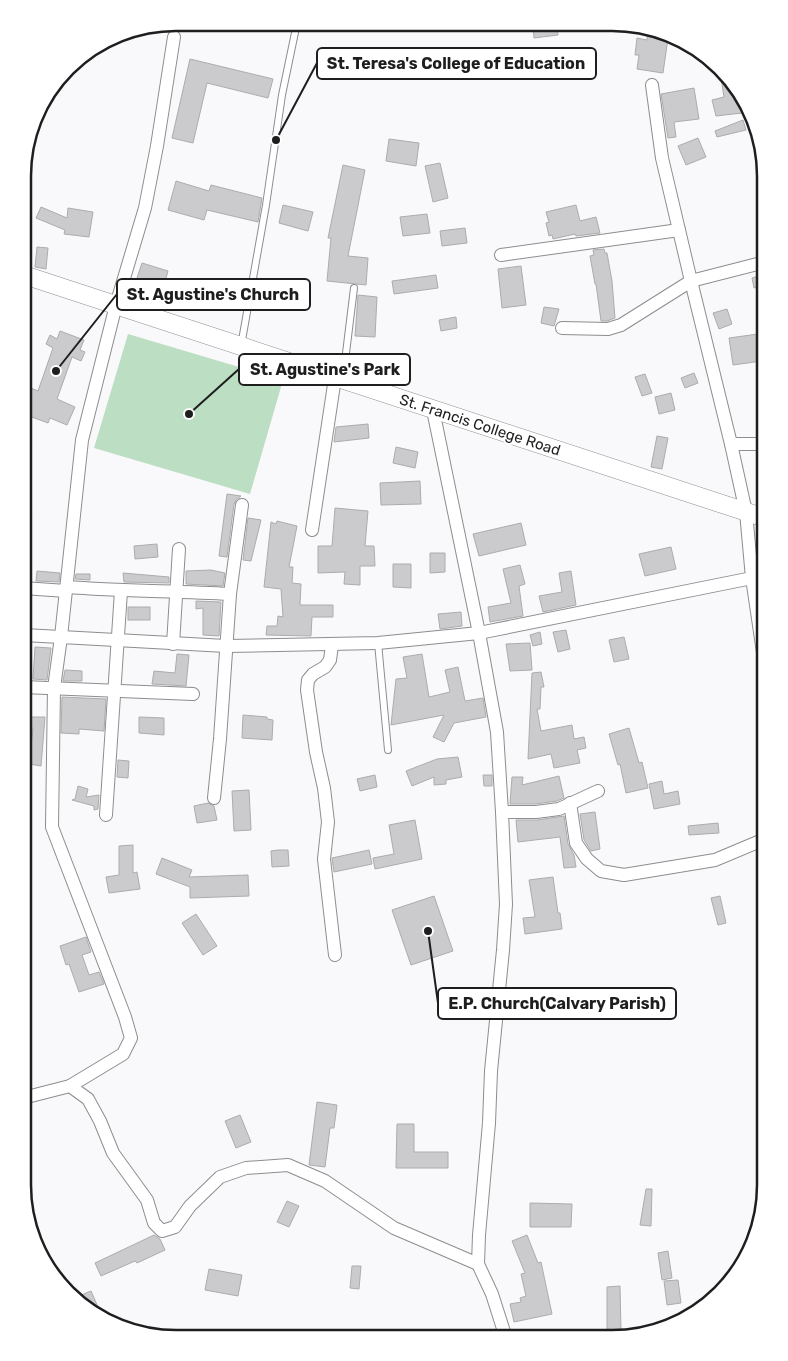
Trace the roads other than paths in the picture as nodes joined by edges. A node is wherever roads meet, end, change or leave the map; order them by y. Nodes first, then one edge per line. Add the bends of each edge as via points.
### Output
1 (295, 32) edge
2 (174, 37) dead end
3 (652, 85) dead end
4 (679, 230) junction
5 (501, 255) dead end
6 (757, 264) edge
7 (31, 277) edge
8 (691, 281) junction
9 (354, 288) dead end
10 (116, 305) junction
11 (562, 328) dead end
12 (241, 347) junction
13 (337, 379) junction
14 (433, 410) junction
15 (731, 444) junction
16 (757, 444) edge
17 (242, 505) dead end
18 (746, 512) junction
19 (757, 515) edge
20 (312, 530) dead end
21 (179, 548) dead end
22 (752, 578) junction
23 (31, 588) edge
24 (66, 589) junction
25 (121, 591) junction
26 (176, 591) junction
27 (230, 594) junction
28 (757, 609) edge
29 (480, 633) junction
30 (31, 635) edge
31 (61, 637) junction
32 (117, 640) junction
33 (378, 643) junction
34 (173, 644) junction
35 (332, 645) junction
36 (226, 646) junction
37 (31, 687) edge
38 (54, 688) junction
39 (115, 691) junction
40 (193, 694) dead end
41 (388, 750) dead end
42 (598, 791) dead end
43 (214, 798) dead end
44 (570, 804) junction
45 (502, 812) junction
46 (106, 815) dead end
47 (756, 842) edge
48 (335, 955) dead end
49 (70, 1086) junction
50 (31, 1096) edge
51 (478, 1264) junction
52 (503, 1330) edge

1 - 12 lane
2 - 10 street via 146,208
3 - 4 street via 662,158
4 - 5 street
4 - 8 street
6 - 8 street
7 - 10 main road, St. Francis College Road
8 - 11 street via 621,325 608,329
8 - 15 street
9 - 13 lane via 346,353
10 - 12 main road, St. Francis College Road
10 - 24 street via 82,440
12 - 13 main road, St. Francis College Road
13 - 14 main road, St. Francis College Road
13 - 20 street
14 - 18 main road, St. Francis College Road
14 - 29 street
15 - 16 street
15 - 18 street
17 - 27 street
18 - 19 main road, St. Francis College Road
18 - 22 street
21 - 26 street
22 - 28 street
22 - 29 street
23 - 24 street
24 - 25 street
24 - 31 street
25 - 26 street
25 - 32 street
26 - 27 street
26 - 34 street
27 - 36 street
29 - 33 street
29 - 45 street via 497,732
30 - 31 street
31 - 32 street
31 - 38 street
32 - 34 street
32 - 39 street
33 - 35 street
33 - 41 lane
34 - 36 street
35 - 36 street
35 - 48 street via 330,660 308,680 307,690 328,822 324,859
36 - 43 street
37 - 38 street
38 - 39 street
38 - 49 street via 52,827 131,1038 123,1054
39 - 40 street
39 - 46 street
42 - 44 street
44 - 45 street via 560,809 536,812
44 - 47 street via 576,843 601,871 624,874 708,862
45 - 51 street via 506,904
49 - 50 street
49 - 51 street via 88,1099 114,1153 147,1200 154,1223 162,1231 175,1227 190,1206 220,1177 246,1168 288,1164 326,1181 394,1228
51 - 52 street

